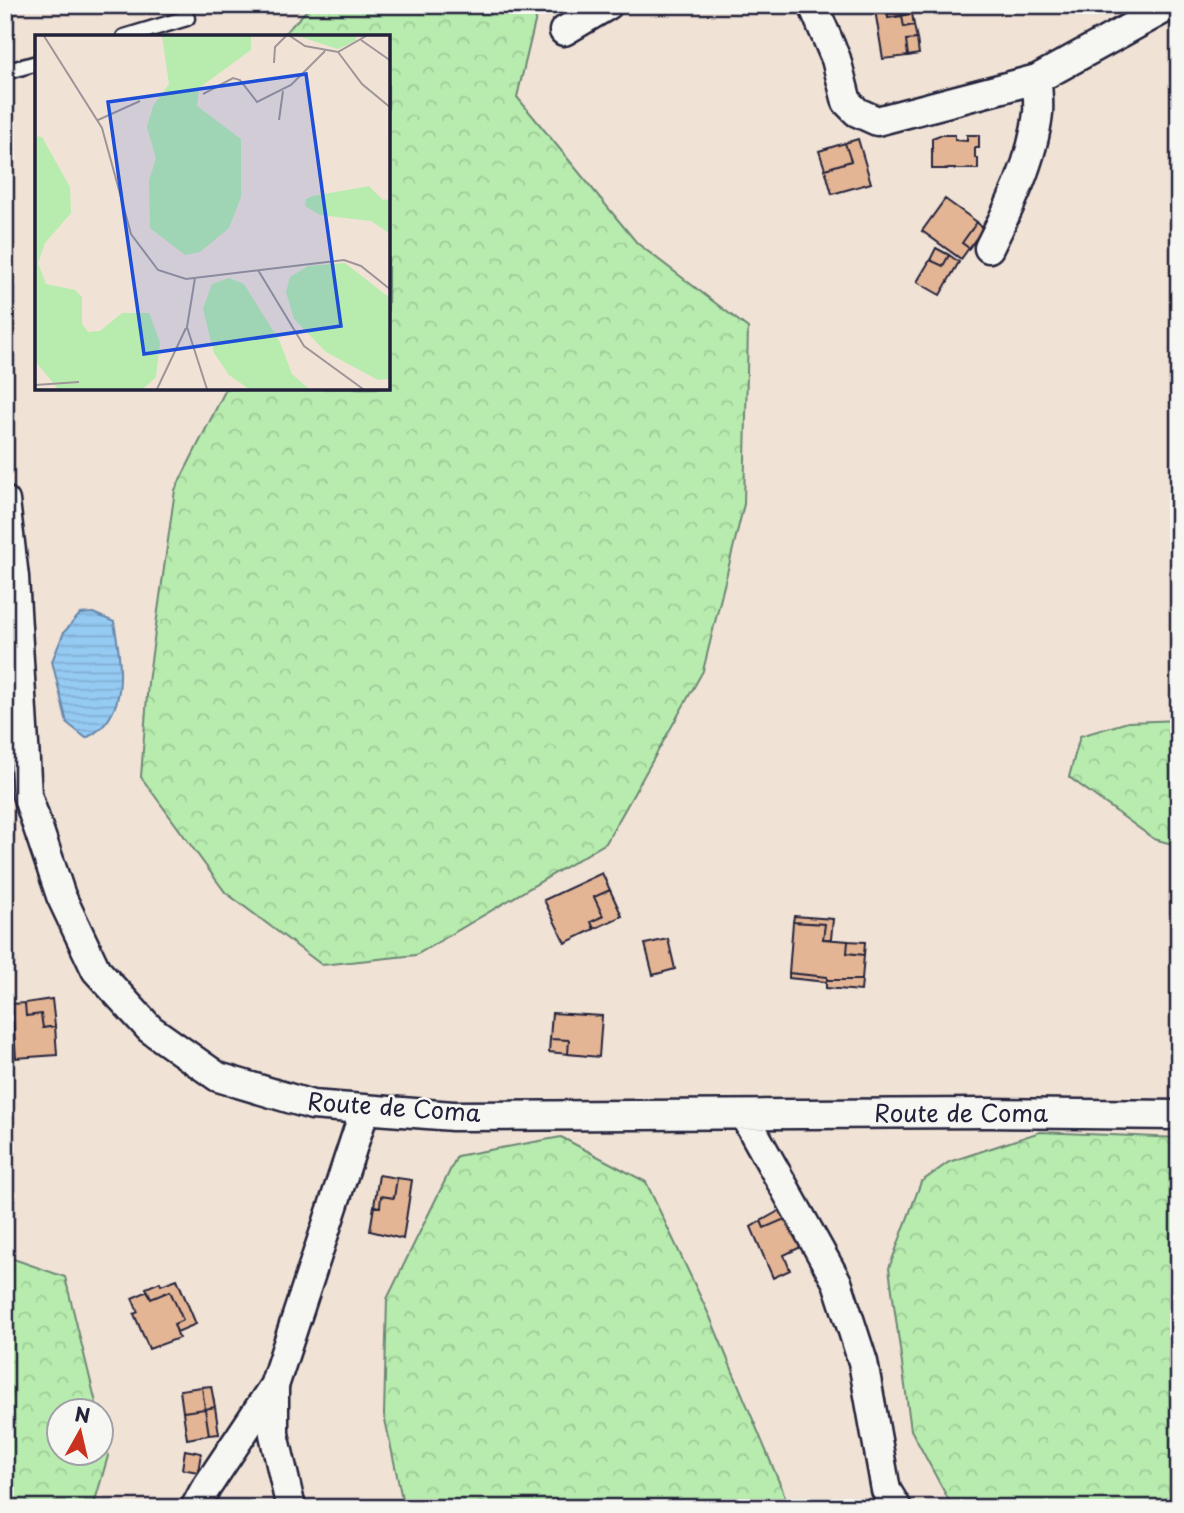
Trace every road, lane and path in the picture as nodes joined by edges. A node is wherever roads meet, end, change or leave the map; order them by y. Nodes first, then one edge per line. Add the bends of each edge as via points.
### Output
1 (608, 5) edge
2 (813, 5) edge
3 (1171, 5) edge
4 (187, 18) dead end
5 (565, 31) dead end
6 (131, 35) edge
7 (35, 64) edge
8 (5, 72) edge
9 (1037, 79) junction
10 (989, 248) dead end
11 (5, 501) edge
12 (365, 1109) junction
13 (744, 1115) junction
14 (1179, 1115) edge
15 (274, 1386) junction
16 (195, 1508) edge
17 (291, 1508) edge
18 (897, 1508) edge

1 - 5 street
2 - 9 street via 836,60 847,102 877,121
3 - 9 street
4 - 6 lane
7 - 8 lane
9 - 10 street via 1038,113 1030,148 1015,195
11 - 12 street, Route de Coma via 27,795 61,896 96,970 150,1029 218,1077 312,1105
12 - 13 street, Route de Coma via 453,1116
12 - 15 street
13 - 14 street, Route de Coma
13 - 18 street via 837,1282 863,1363 886,1490
15 - 16 street
15 - 17 street via 274,1434

